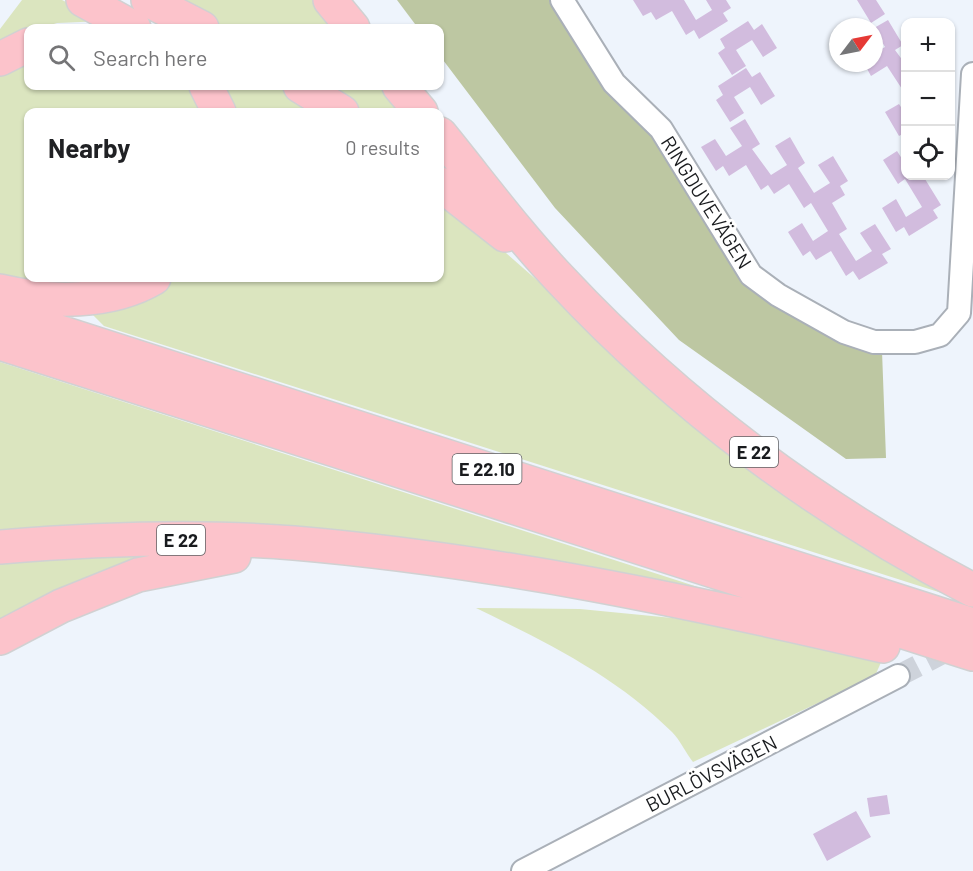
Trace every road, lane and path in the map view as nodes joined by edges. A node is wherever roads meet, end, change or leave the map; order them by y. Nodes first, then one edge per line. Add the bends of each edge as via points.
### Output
1 (83, 0) edge
2 (148, 0) edge
3 (330, 0) edge
4 (562, 0) edge
5 (127, 24) edge
6 (194, 24) edge
7 (350, 24) edge
8 (24, 47) edge
9 (0, 59) edge
10 (973, 74) edge
11 (208, 90) edge
12 (306, 90) edge
13 (402, 90) edge
14 (217, 108) edge
15 (336, 108) edge
16 (418, 108) edge
17 (444, 139) edge
18 (444, 187) edge
19 (561, 280) junction
20 (147, 282) edge
21 (0, 291) edge
22 (0, 313) edge
23 (0, 343) edge
24 (0, 547) edge
25 (361, 551) junction
26 (973, 590) edge
27 (973, 624) edge
28 (0, 638) edge
29 (973, 654) edge
30 (973, 665) edge
31 (898, 676) tunnel mouth
32 (523, 871) edge

1 - 5 highway
2 - 6 highway
3 - 7 highway
4 - 10 street, RINGDUVEVÄGEN via 614,83 661,129 751,275 844,332 874,342 915,342 940,335 959,313
8 - 9 highway
11 - 14 highway
12 - 15 highway
13 - 16 highway
17 - 19 highway, E 22
18 - 19 highway
19 - 26 highway, E 22 via 679,392 792,480 901,550
20 - 21 highway via 101,297 19,296
22 - 27 highway, E 22.10
23 - 29 highway, E 22.10
24 - 25 highway, E 22 via 196,540 294,543
25 - 28 highway via 238,555 138,575 61,606
25 - 30 highway, E 22 via 514,570 719,609
31 - 32 street, BURLÖVSVÄGEN

